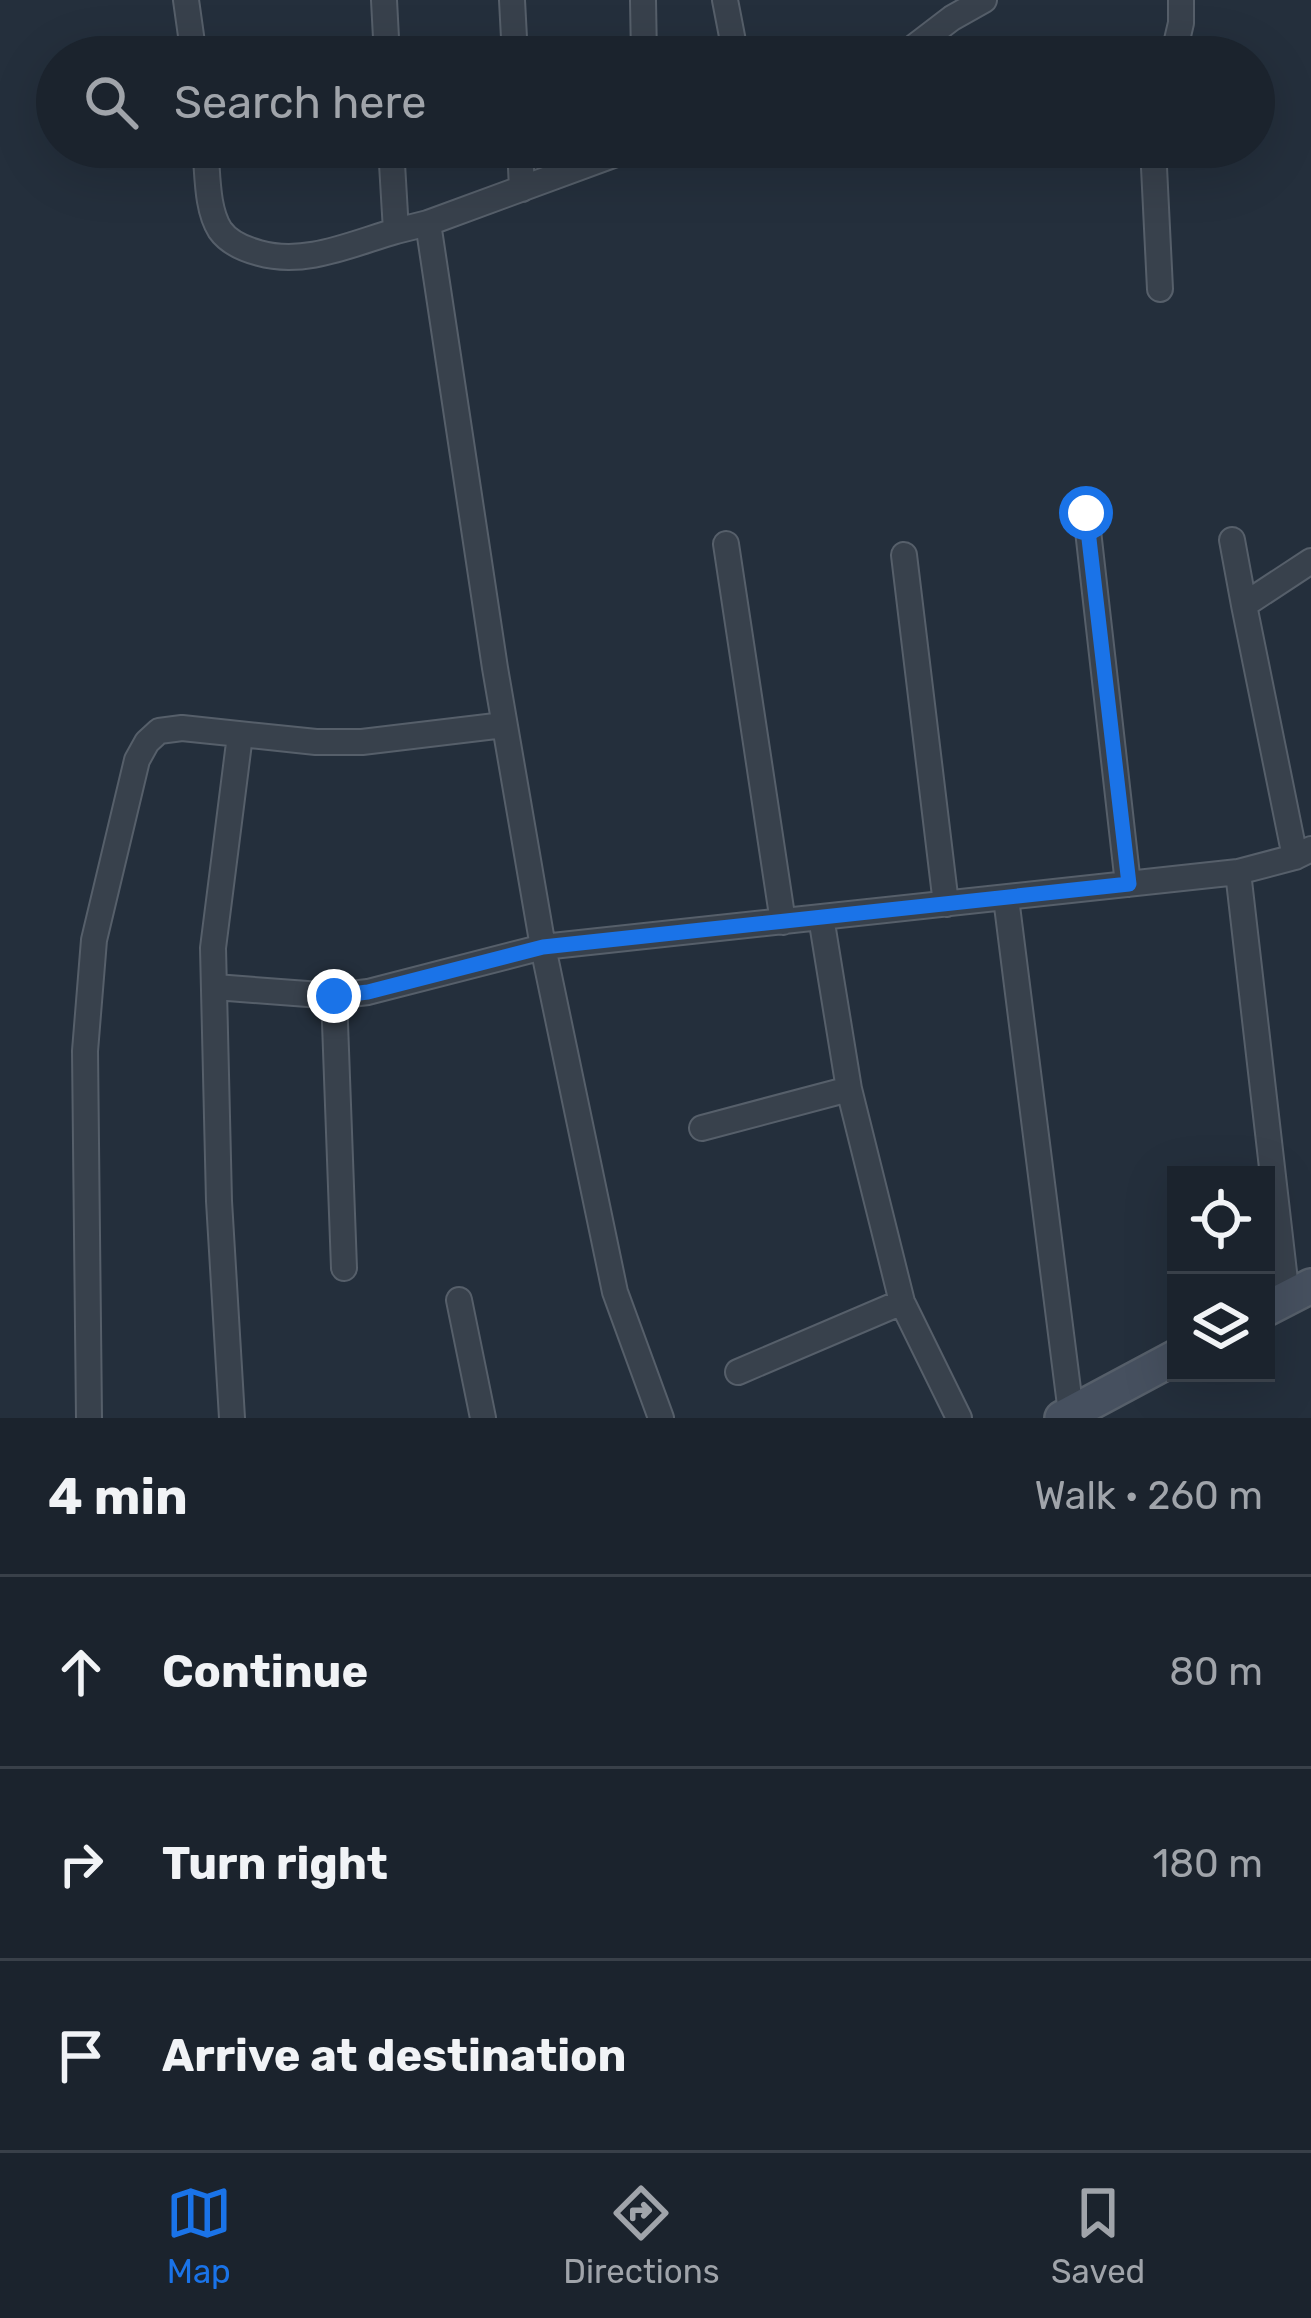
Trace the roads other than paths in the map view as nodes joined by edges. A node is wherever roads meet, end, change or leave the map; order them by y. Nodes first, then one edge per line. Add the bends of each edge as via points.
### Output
1 (186, 0) edge
2 (384, 0) edge
3 (512, 0) edge
4 (643, 0) edge
5 (725, 0) edge
6 (984, 0) edge
7 (1181, 0) edge
8 (191, 36) edge
9 (386, 36) edge
10 (514, 36) edge
11 (644, 36) edge
12 (732, 36) edge
13 (928, 36) edge
14 (1178, 36) edge
15 (208, 168) edge
16 (393, 168) edge
17 (521, 168) edge
18 (578, 168) edge
19 (1154, 168) edge
20 (522, 189) junction
21 (428, 223) junction
22 (396, 231) junction
23 (1160, 289) dead end
24 (1086, 513) dead end
25 (1232, 540) dead end
26 (726, 544) dead end
27 (904, 555) dead end
28 (1311, 561) edge
29 (1244, 605) junction
30 (505, 725) junction
31 (240, 735) junction
32 (1303, 853) edge
33 (1238, 872) junction
34 (1129, 884) junction
35 (1006, 898) junction
36 (946, 904) junction
37 (821, 917) junction
38 (783, 922) junction
39 (543, 947) junction
40 (215, 987) junction
41 (334, 996) junction
42 (849, 1089) junction
43 (702, 1128) dead end
44 (344, 1268) dead end
45 (1288, 1298) edge
46 (459, 1300) dead end
47 (902, 1301) junction
48 (1167, 1362) edge
49 (738, 1372) dead end
50 (1066, 1416) edge
51 (89, 1418) edge
52 (232, 1418) edge
53 (483, 1418) edge
54 (662, 1418) edge
55 (959, 1418) edge

1 - 8 street
2 - 9 street
3 - 10 street
4 - 11 street
5 - 12 street
6 - 13 street
7 - 14 street
15 - 22 street via 221,232 241,248 307,257
16 - 22 street
17 - 20 street
18 - 20 street
19 - 23 street
20 - 21 street
21 - 22 street
21 - 30 street
24 - 34 street
25 - 29 street
26 - 38 street
27 - 36 street
28 - 29 street
29 - 32 street
30 - 31 street via 362,742
30 - 39 street
31 - 40 street
31 - 51 street via 182,728 159,730 147,742 94,940 85,1051
32 - 33 street
33 - 34 street
33 - 45 street
34 - 35 street
35 - 36 street
35 - 50 street
36 - 37 street
37 - 38 street
37 - 42 street
38 - 39 street
39 - 41 street
39 - 54 street via 615,1292
40 - 41 street
40 - 52 street
41 - 44 street
42 - 43 street
42 - 47 street
46 - 53 street
47 - 49 street
47 - 55 street
48 - 50 main road

